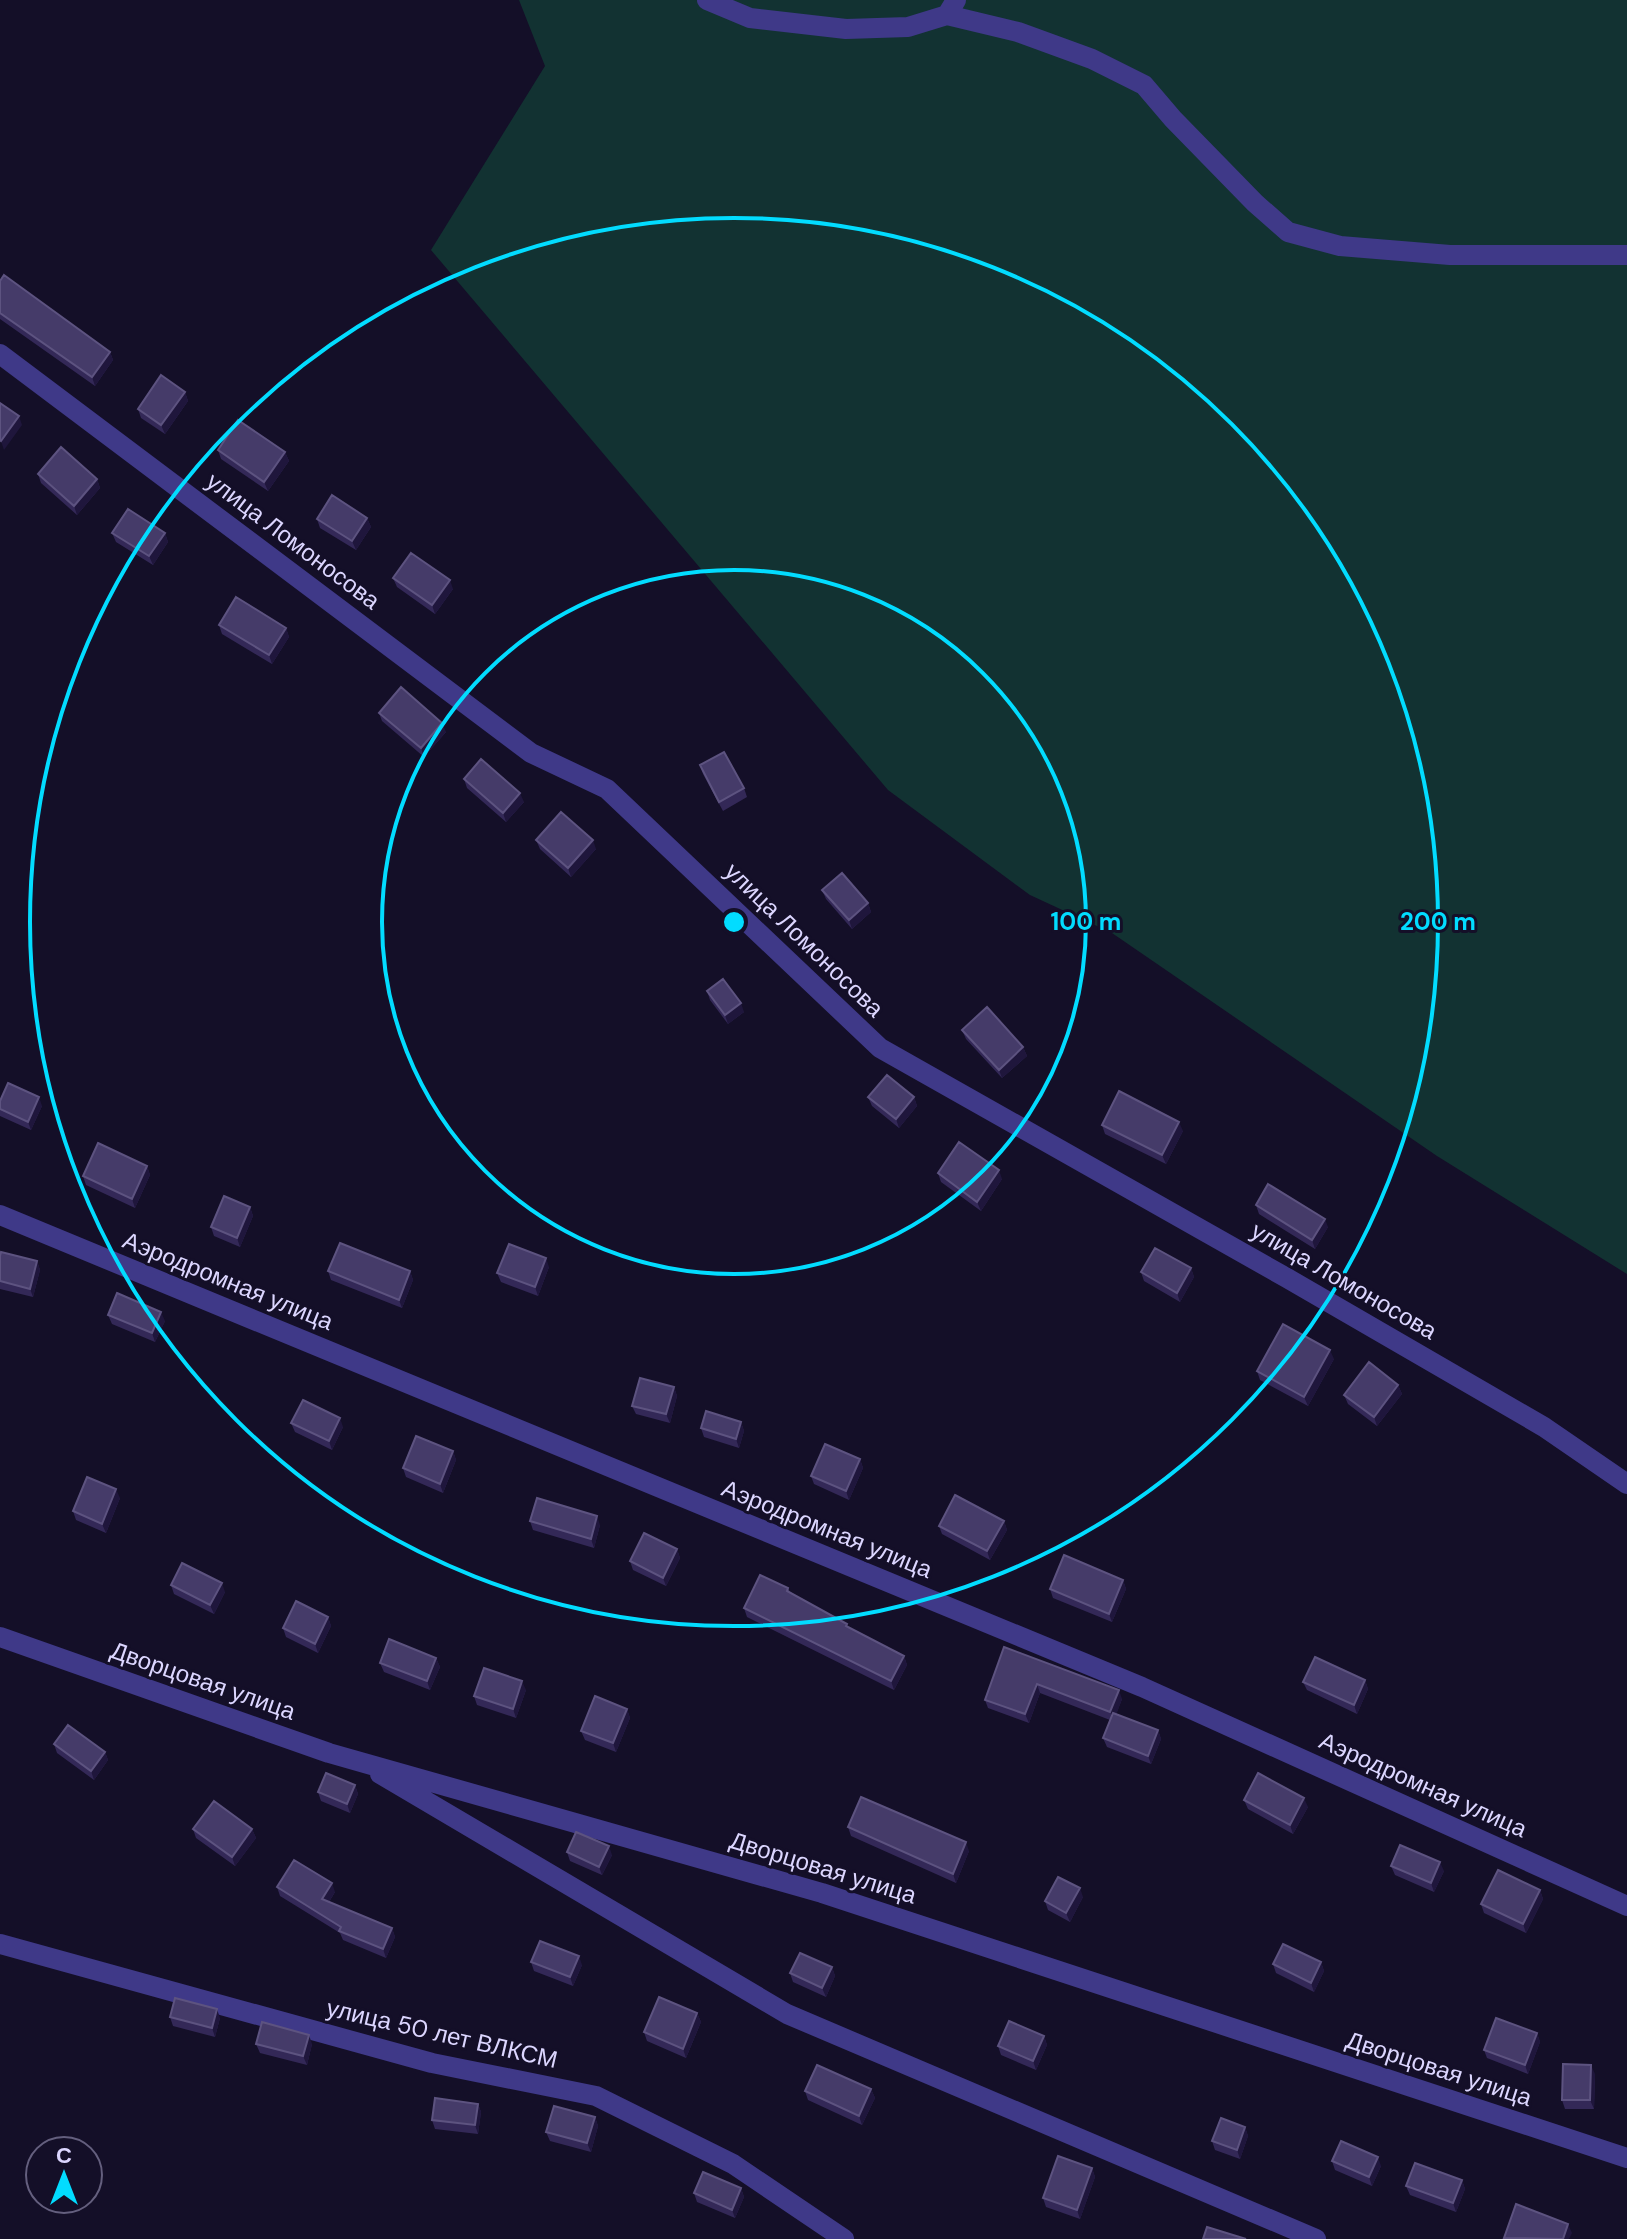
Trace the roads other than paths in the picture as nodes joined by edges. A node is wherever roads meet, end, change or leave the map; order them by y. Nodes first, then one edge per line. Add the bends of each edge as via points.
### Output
1 (707, 0) edge
2 (952, 8) edge
3 (1627, 255) edge
4 (0, 354) edge
5 (0, 1215) edge
6 (1627, 1484) edge
7 (0, 1637) edge
8 (356, 1760) junction
9 (1627, 1906) edge
10 (0, 1944) edge
11 (1627, 2158) edge
12 (844, 2239) edge
13 (1316, 2239) edge

1 - 2 street via 750,18 846,29 908,27
2 - 3 street via 1092,59 1144,85 1244,193 1288,232 1340,246 1450,255
4 - 6 street, улица Ломоносова via 531,753 607,789 880,1048 1531,1419
5 - 9 street, Аэродромная улица via 1142,1687
7 - 8 street, Дворцовая улица
8 - 11 street, Дворцовая улица via 822,1893
8 - 13 street via 787,2014
10 - 12 street, улица 50 лет ВЛКСМ via 432,2063 596,2096 733,2164

